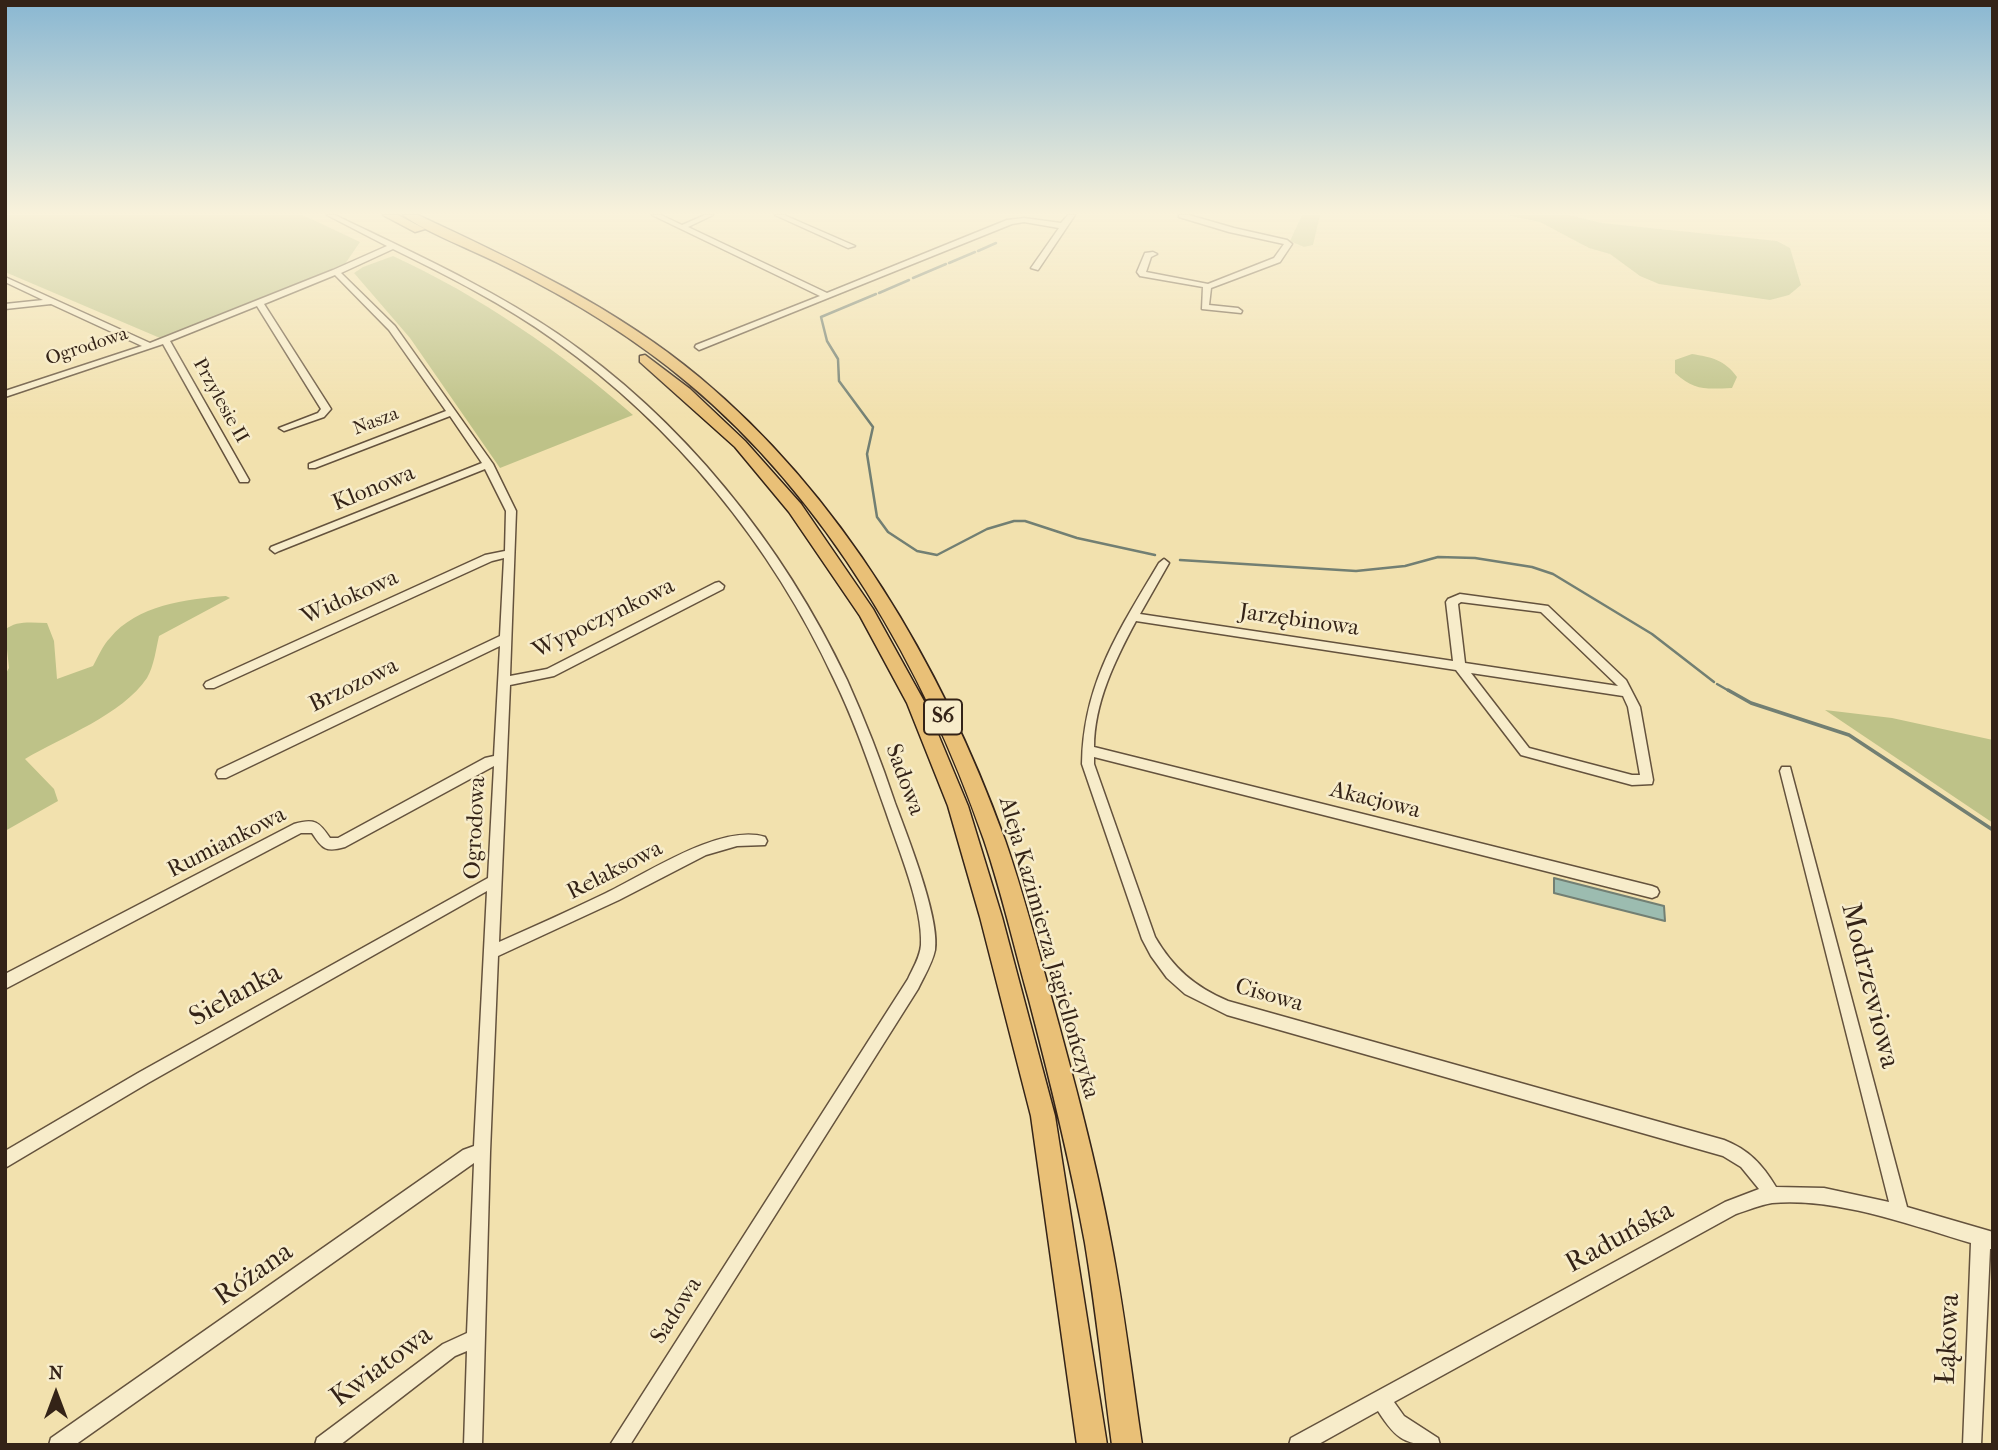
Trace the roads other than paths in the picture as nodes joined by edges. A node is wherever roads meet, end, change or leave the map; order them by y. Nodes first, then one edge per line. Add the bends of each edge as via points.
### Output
1 (13, 283) edge
2 (310, 283) edge
3 (347, 283) edge
4 (462, 283) edge
5 (524, 283) edge
6 (543, 283) edge
7 (799, 283) edge
8 (860, 283) edge
9 (1194, 283) edge
10 (1214, 283) edge
11 (1208, 285) junction
12 (827, 296) junction
13 (52, 301) junction
14 (259, 303) junction
15 (6, 307) edge
16 (1238, 311) dead end
17 (165, 340) junction
18 (150, 346) junction
19 (699, 347) dead end
20 (5, 394) edge
21 (452, 412) junction
22 (284, 428) dead end
23 (488, 464) junction
24 (312, 466) dead end
25 (244, 480) dead end
26 (275, 549) dead end
27 (510, 553) junction
28 (1164, 562) dead end
29 (719, 586) dead end
30 (1133, 617) junction
31 (505, 639) junction
32 (1459, 666) junction
33 (504, 682) junction
34 (209, 685) dead end
35 (1627, 692) junction
36 (1087, 750) junction
37 (500, 759) junction
38 (1786, 771) dead end
39 (222, 774) dead end
40 (760, 841) dead end
41 (495, 882) junction
42 (1653, 892) dead end
43 (492, 952) junction
44 (5, 982) edge
45 (482, 1152) junction
46 (5, 1160) edge
47 (1772, 1195) junction
48 (1901, 1215) junction
49 (1986, 1239) edge
50 (476, 1338) junction
51 (1382, 1400) junction
52 (58, 1445) edge
53 (324, 1445) edge
54 (473, 1445) edge
55 (619, 1445) edge
56 (1092, 1445) edge
57 (1126, 1445) edge
58 (1298, 1445) edge
59 (1431, 1445) edge
60 (1972, 1445) edge

1 - 13 street
2 - 14 street, Ogrodowa
3 - 21 street, Ogrodowa via 392,328
4 - 55 street, Sadowa via 516,311 592,362 664,424 733,503 794,593 842,683 887,796 928,936 922,966 898,1008
5 - 56 highway, Aleja Kazimierza Jagiellończyka / S6 via 624,342 740,444 795,508 867,613 916,703 958,806 1043,1116
6 - 57 highway, Aleja Kazimierza Jagiellończyka / S6 via 634,335 756,438 810,499 885,605 935,698 974,787 1015,908 1069,1102 1098,1246
7 - 12 street
8 - 12 street
9 - 11 street
10 - 11 street
11 - 16 street via 1205,307
12 - 19 street
13 - 15 street
13 - 18 street
14 - 17 street, Ogrodowa
14 - 22 street via 326,409
17 - 18 street, Ogrodowa
17 - 25 street, Przylesie II
18 - 20 street, Ogrodowa
21 - 23 street, Ogrodowa
21 - 24 street, Nasza
23 - 26 street, Klonowa
23 - 27 street, Ogrodowa via 511,511
27 - 31 street, Ogrodowa
27 - 34 street, Widokowa via 489,558
28 - 30 street, Cisowa
29 - 33 street, Wypoczynkowa via 550,673
30 - 32 street, Jarzębinowa
30 - 36 street, Cisowa via 1097,695
31 - 33 street, Ogrodowa
31 - 39 street, Brzozowa
32 - 35 street, Jarzębinowa
32 - 35 street via 1452,602 1460,598 1544,609
32 - 35 street via 1525,752 1647,780 1634,706
33 - 37 street, Ogrodowa
36 - 42 street, Akacjowa
36 - 47 street, Cisowa via 1149,939 1162,963 1185,988 1227,1008 1724,1148 1752,1164
37 - 41 street, Ogrodowa
37 - 44 street, Rumiankowa via 340,843 327,844 315,827 299,828
38 - 48 street, Modrzewiowa
40 - 43 street, Relaksowa via 737,840 702,851
41 - 43 street, Ogrodowa
41 - 46 street, Sielanka
43 - 45 street, Ogrodowa
45 - 50 street, Ogrodowa
45 - 52 street, Różana via 458,1163
47 - 48 street, Raduńska via 1822,1196
47 - 51 street, Raduńska via 1731,1208
48 - 49 street, Raduńska
49 - 60 street, Łąkowa via 1981,1248
50 - 53 street, Kwiatowa via 449,1350
50 - 54 street, Ogrodowa
51 - 58 street, Raduńska
51 - 59 street via 1397,1423

